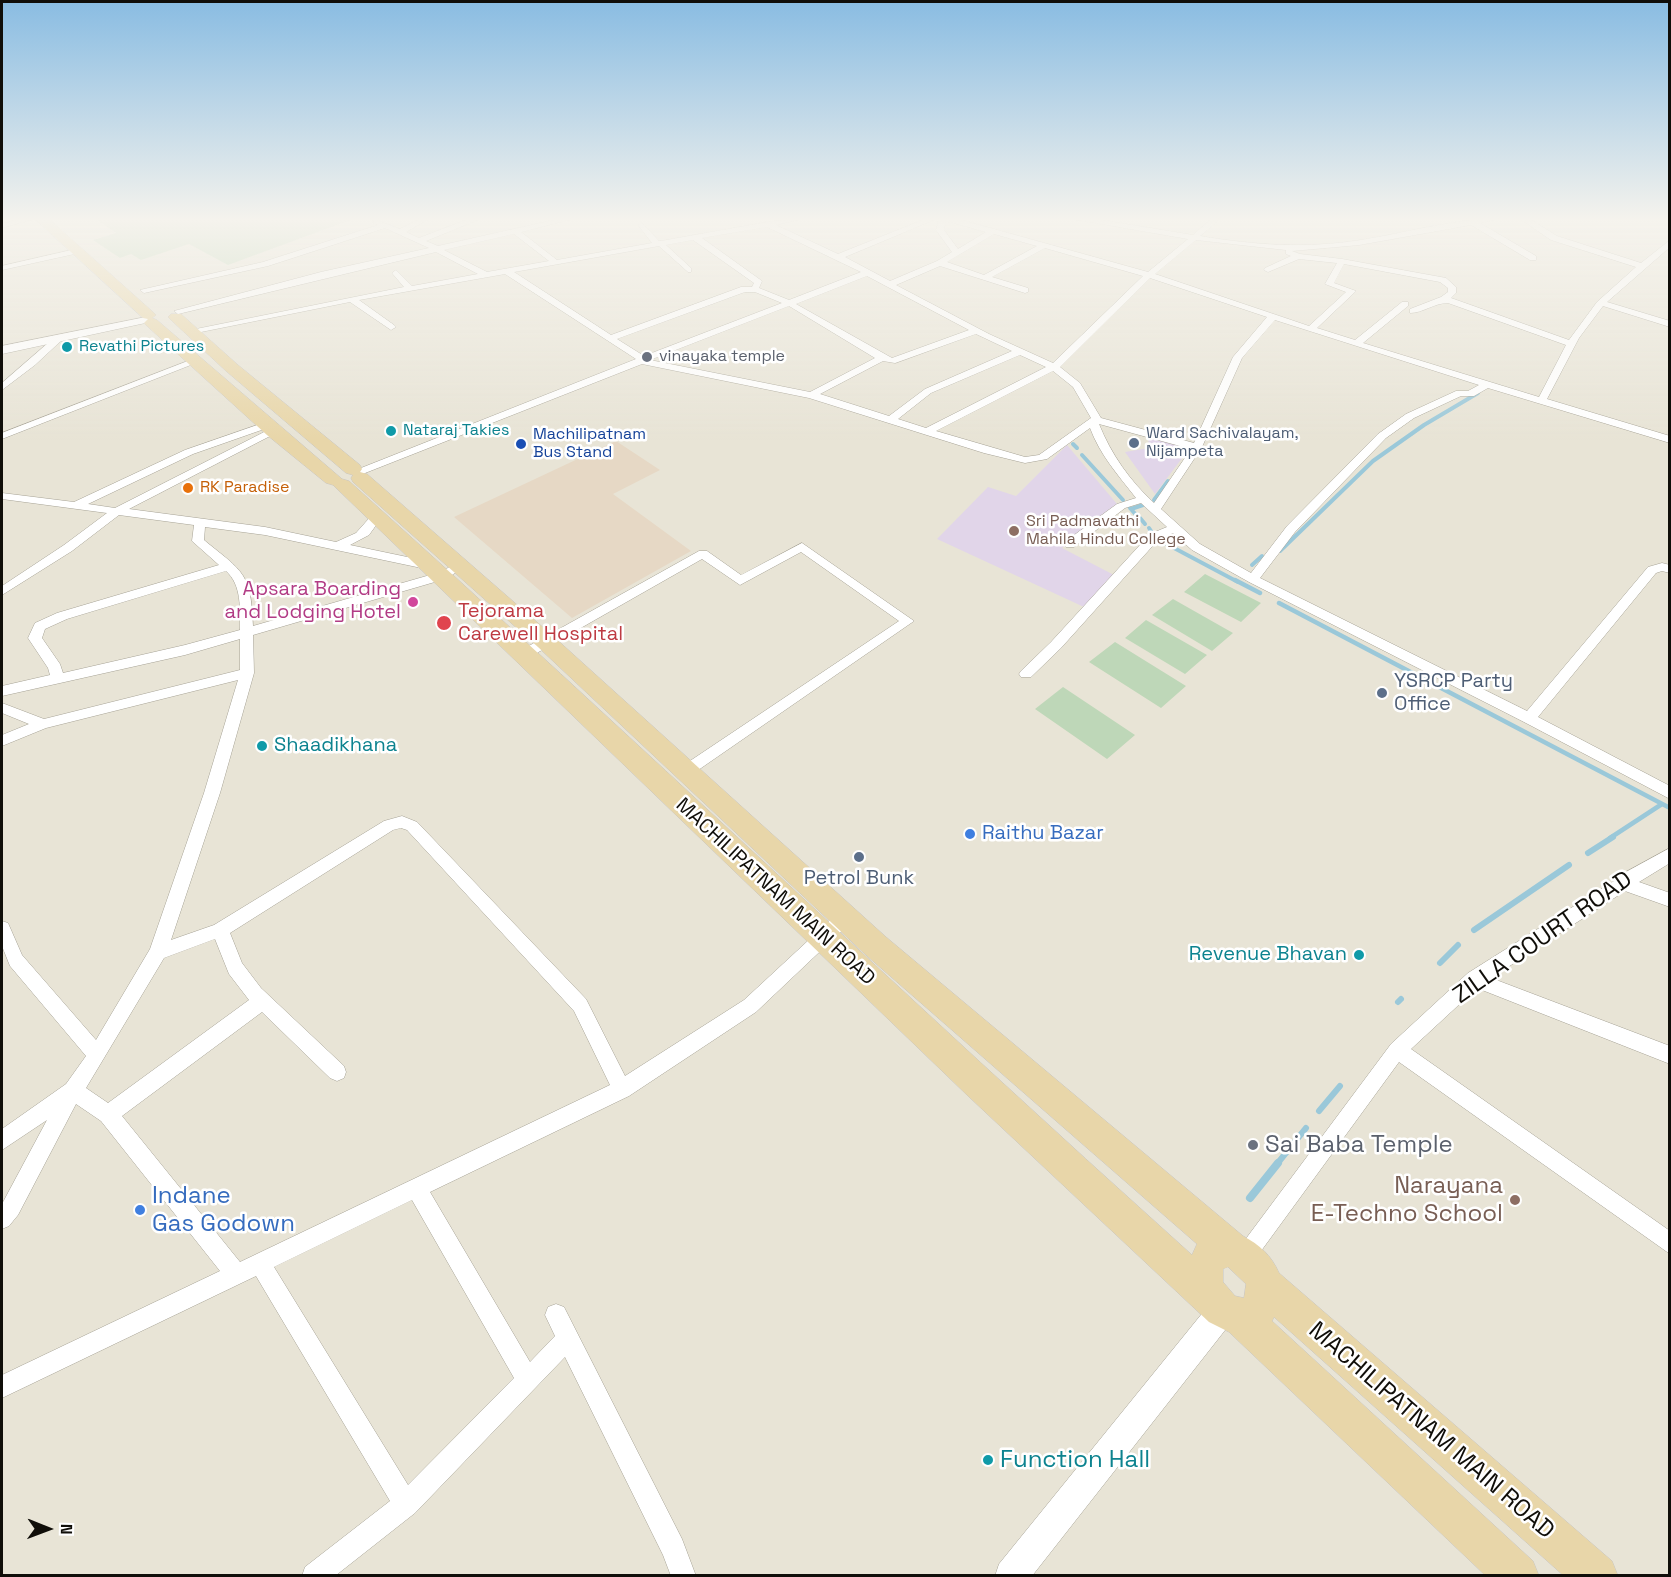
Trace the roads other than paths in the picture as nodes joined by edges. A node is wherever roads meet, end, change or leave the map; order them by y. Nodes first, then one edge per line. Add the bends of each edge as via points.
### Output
1 (121, 293) edge
2 (146, 293) edge
3 (256, 293) edge
4 (394, 293) edge
5 (539, 293) edge
6 (734, 293) edge
7 (765, 293) edge
8 (816, 293) edge
9 (906, 293) edge
10 (1131, 293) edge
11 (1204, 293) edge
12 (1350, 293) edge
13 (1452, 293) edge
14 (1613, 293) edge
15 (352, 299) junction
16 (1444, 299) junction
17 (159, 303) dead end
18 (789, 303) junction
19 (1601, 303) junction
20 (177, 314) junction
21 (1274, 315) junction
22 (149, 319) junction
23 (1670, 324) edge
24 (391, 327) dead end
25 (1311, 329) junction
26 (191, 331) junction
27 (976, 331) junction
28 (58, 339) junction
29 (610, 339) junction
30 (1356, 344) junction
31 (1571, 344) junction
32 (2, 350) edge
33 (1018, 352) junction
34 (882, 358) junction
35 (642, 360) junction
36 (196, 361) junction
37 (1054, 367) junction
38 (1486, 385) junction
39 (2, 387) edge
40 (811, 395) junction
41 (1542, 400) junction
42 (890, 420) junction
43 (1095, 420) junction
44 (2, 425) edge
45 (269, 428) junction
46 (19, 429) junction
47 (928, 431) junction
48 (2, 436) edge
49 (1670, 440) edge
50 (1197, 447) junction
51 (350, 477) junction
52 (4, 498) edge
53 (1143, 499) junction
54 (75, 506) junction
55 (1155, 510) junction
56 (116, 512) junction
57 (376, 517) junction
58 (200, 523) junction
59 (1174, 528) junction
60 (1070, 544) dead end
61 (337, 546) junction
62 (228, 566) junction
63 (1670, 569) edge
64 (451, 574) junction
65 (1253, 579) junction
66 (2, 591) edge
67 (247, 630) junction
68 (535, 648) junction
69 (247, 673) junction
70 (1026, 674) dead end
71 (57, 678) junction
72 (2, 691) edge
73 (2, 708) edge
74 (1529, 718) junction
75 (43, 724) junction
76 (2, 741) edge
77 (686, 771) junction
78 (1670, 793) edge
79 (1670, 854) edge
80 (1621, 883) junction
81 (1670, 900) edge
82 (844, 918) junction
83 (2, 928) edge
84 (220, 930) junction
85 (822, 938) junction
86 (159, 952) junction
87 (1474, 979) junction
88 (263, 1001) junction
89 (1397, 1050) junction
90 (97, 1055) junction
91 (1670, 1055) edge
92 (337, 1072) dead end
93 (622, 1089) junction
94 (73, 1090) junction
95 (108, 1114) junction
96 (2, 1140) edge
97 (416, 1187) junction
98 (2, 1219) edge
99 (1670, 1244) edge
100 (259, 1262) junction
101 (1247, 1264) junction
102 (235, 1273) junction
103 (1224, 1308) junction
104 (556, 1315) dead end
105 (568, 1339) junction
106 (527, 1379) junction
107 (2, 1387) edge
108 (406, 1504) junction
109 (314, 1575) edge
110 (684, 1575) edge
111 (1011, 1575) edge
112 (1518, 1575) edge
113 (1597, 1575) edge

1 - 22 main road, MACHILIPATNAM MAIN ROAD
2 - 17 main road
3 - 20 street
4 - 15 street
5 - 29 street
6 - 29 street
7 - 18 street
8 - 18 street
9 - 27 street
10 - 37 street
11 - 21 street
12 - 25 street
13 - 16 street
14 - 19 street
15 - 24 street
15 - 26 street
16 - 30 street via 1409,307
16 - 31 street
18 - 34 street
18 - 35 street
19 - 23 street
19 - 31 street
20 - 22 main road via 161,310
20 - 26 main road, MACHILIPATNAM MAIN ROAD
21 - 25 street
21 - 50 street via 1238,357
22 - 28 street
22 - 36 main road, MACHILIPATNAM MAIN ROAD
25 - 30 street
26 - 51 main road, MACHILIPATNAM MAIN ROAD
27 - 33 street
27 - 34 street via 892,361
28 - 32 street
28 - 39 street
29 - 35 street
30 - 38 street
31 - 41 street
33 - 37 street
33 - 42 street via 928,391
34 - 40 street
35 - 40 street
35 - 51 street
36 - 45 main road, MACHILIPATNAM MAIN ROAD
36 - 46 street
37 - 43 street via 1077,386
37 - 47 street
38 - 41 street
38 - 65 street via 1410,416 1382,436 1291,529
40 - 42 street
41 - 49 street
42 - 47 street
43 - 47 street via 1035,460 988,451
43 - 50 street
43 - 53 street via 1102,445
44 - 46 street
45 - 51 main road, MACHILIPATNAM MAIN ROAD
45 - 54 street via 189,452
45 - 56 street
46 - 48 street
50 - 55 street
51 - 57 main road, MACHILIPATNAM MAIN ROAD
51 - 64 main road, MACHILIPATNAM MAIN ROAD
52 - 54 street
53 - 55 street
53 - 60 street via 1121,506
54 - 56 street
55 - 59 street
56 - 58 street
56 - 66 street
57 - 61 street via 369,530
57 - 64 main road, MACHILIPATNAM MAIN ROAD
58 - 61 street
58 - 62 street via 198,541
59 - 65 street via 1196,547
59 - 70 street via 1154,537
61 - 64 street
62 - 67 street via 238,575 244,590
62 - 71 street via 40,626 35,638 55,667
63 - 74 street via 1652,570
64 - 67 street
64 - 68 main road, MACHILIPATNAM MAIN ROAD
65 - 74 street
67 - 69 street
67 - 71 street via 185,650
68 - 77 main road, MACHILIPATNAM MAIN ROAD
68 - 77 street via 703,554 740,581 802,547 908,621
68 - 85 main road, MACHILIPATNAM MAIN ROAD
69 - 75 street
69 - 86 street via 212,794
71 - 72 street
73 - 75 street
74 - 78 street
75 - 76 street
77 - 82 main road, MACHILIPATNAM MAIN ROAD
79 - 80 street, ZILLA COURT ROAD
80 - 81 street
80 - 87 street, ZILLA COURT ROAD
82 - 85 street
82 - 101 main road, MACHILIPATNAM MAIN ROAD
83 - 90 street via 16,960
84 - 86 street
84 - 88 street via 235,968
84 - 93 street via 389,825 402,822 412,826 580,1005
85 - 93 street via 750,1006
85 - 103 main road, MACHILIPATNAM MAIN ROAD
86 - 90 street
87 - 89 street, ZILLA COURT ROAD
87 - 91 street
88 - 92 street
88 - 95 street
89 - 99 street
89 - 101 street, ZILLA COURT ROAD
90 - 94 street
93 - 97 street
94 - 95 street
94 - 96 street
94 - 98 street
95 - 102 street
97 - 100 street
97 - 106 street
100 - 102 street
100 - 108 street
101 - 103 main road via 1264,1303 1255,1314
101 - 103 main road via 1213,1252 1206,1263 1204,1279
101 - 113 main road, MACHILIPATNAM MAIN ROAD
102 - 107 street
103 - 111 street
103 - 112 main road, MACHILIPATNAM MAIN ROAD
104 - 105 street
105 - 106 street
105 - 110 street
106 - 108 street
108 - 109 street

